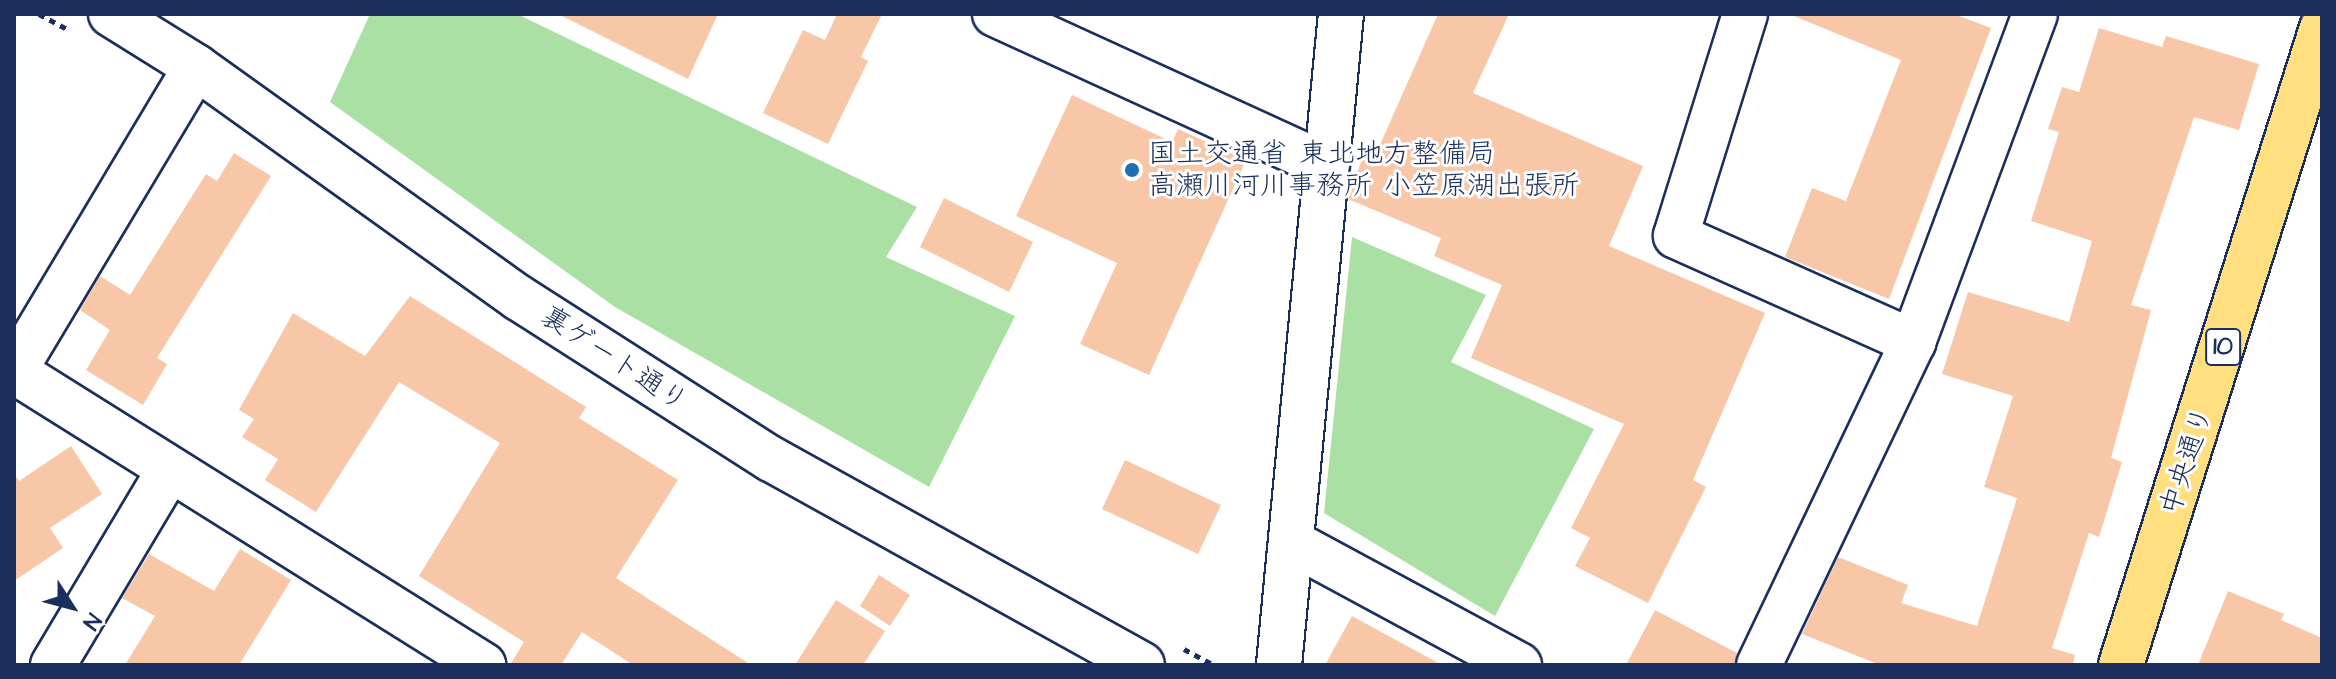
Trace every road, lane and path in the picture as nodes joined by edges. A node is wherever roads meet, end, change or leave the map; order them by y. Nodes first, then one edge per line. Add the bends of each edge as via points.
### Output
1 (111, 14) edge
2 (995, 14) edge
3 (1341, 14) edge
4 (1745, 14) edge
5 (2035, 14) edge
6 (2322, 28) edge
7 (196, 67) junction
8 (1327, 166) junction
9 (1913, 342) junction
10 (14, 371) edge
11 (168, 472) junction
12 (1293, 543) junction
13 (53, 665) edge
14 (483, 665) edge
15 (1142, 665) edge
16 (1279, 665) edge
17 (1519, 665) edge
18 (1759, 665) edge
19 (2121, 665) edge

1 - 7 street, 裏ゲート通り
2 - 8 street
3 - 8 street
4 - 9 street via 1676,236
5 - 9 street
6 - 19 main road, 中央通り / 10
7 - 10 street
7 - 15 street, 裏ゲート通り via 519,298 771,459
8 - 12 street
9 - 18 street
10 - 11 street
11 - 13 street
11 - 14 street
12 - 16 street
12 - 17 street

